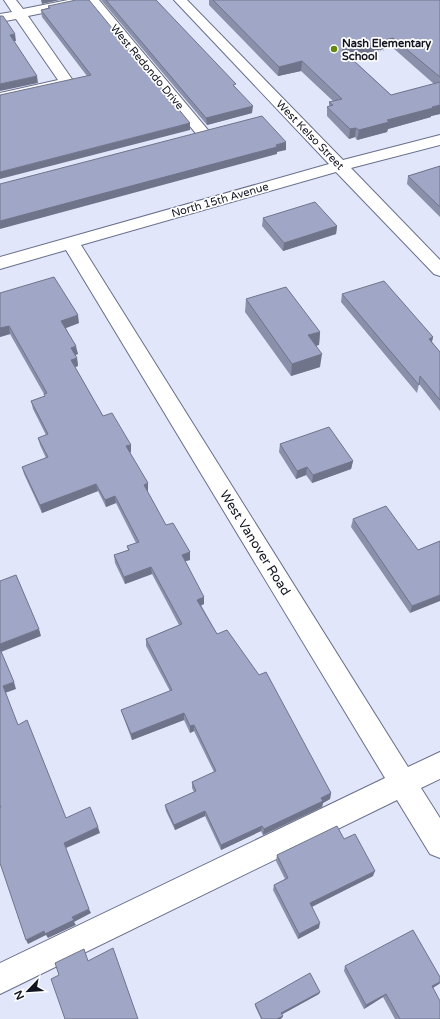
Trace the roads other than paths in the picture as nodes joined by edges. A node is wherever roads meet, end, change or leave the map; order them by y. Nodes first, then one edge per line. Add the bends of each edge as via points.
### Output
1 (10, 0) edge
2 (86, 0) edge
3 (92, 0) edge
4 (180, 0) edge
5 (20, 14) junction
6 (0, 18) edge
7 (0, 98) edge
8 (218, 129) edge
9 (440, 140) edge
10 (339, 166) junction
11 (70, 242) junction
12 (0, 263) edge
13 (440, 270) edge
14 (440, 765) edge
15 (403, 783) junction
16 (440, 844) edge
17 (0, 979) edge

1 - 5 street
2 - 5 street
3 - 8 street, West Redondo Drive via 196,135
4 - 10 street, West Kelso Street
5 - 6 street
5 - 7 street via 67,82
9 - 10 street, North 15th Avenue
10 - 11 street, North 15th Avenue
10 - 13 street, West Kelso Street
11 - 12 street, North 15th Avenue
11 - 15 street, West Vanover Road
14 - 15 street
15 - 16 street, West Vanover Road
15 - 17 street

